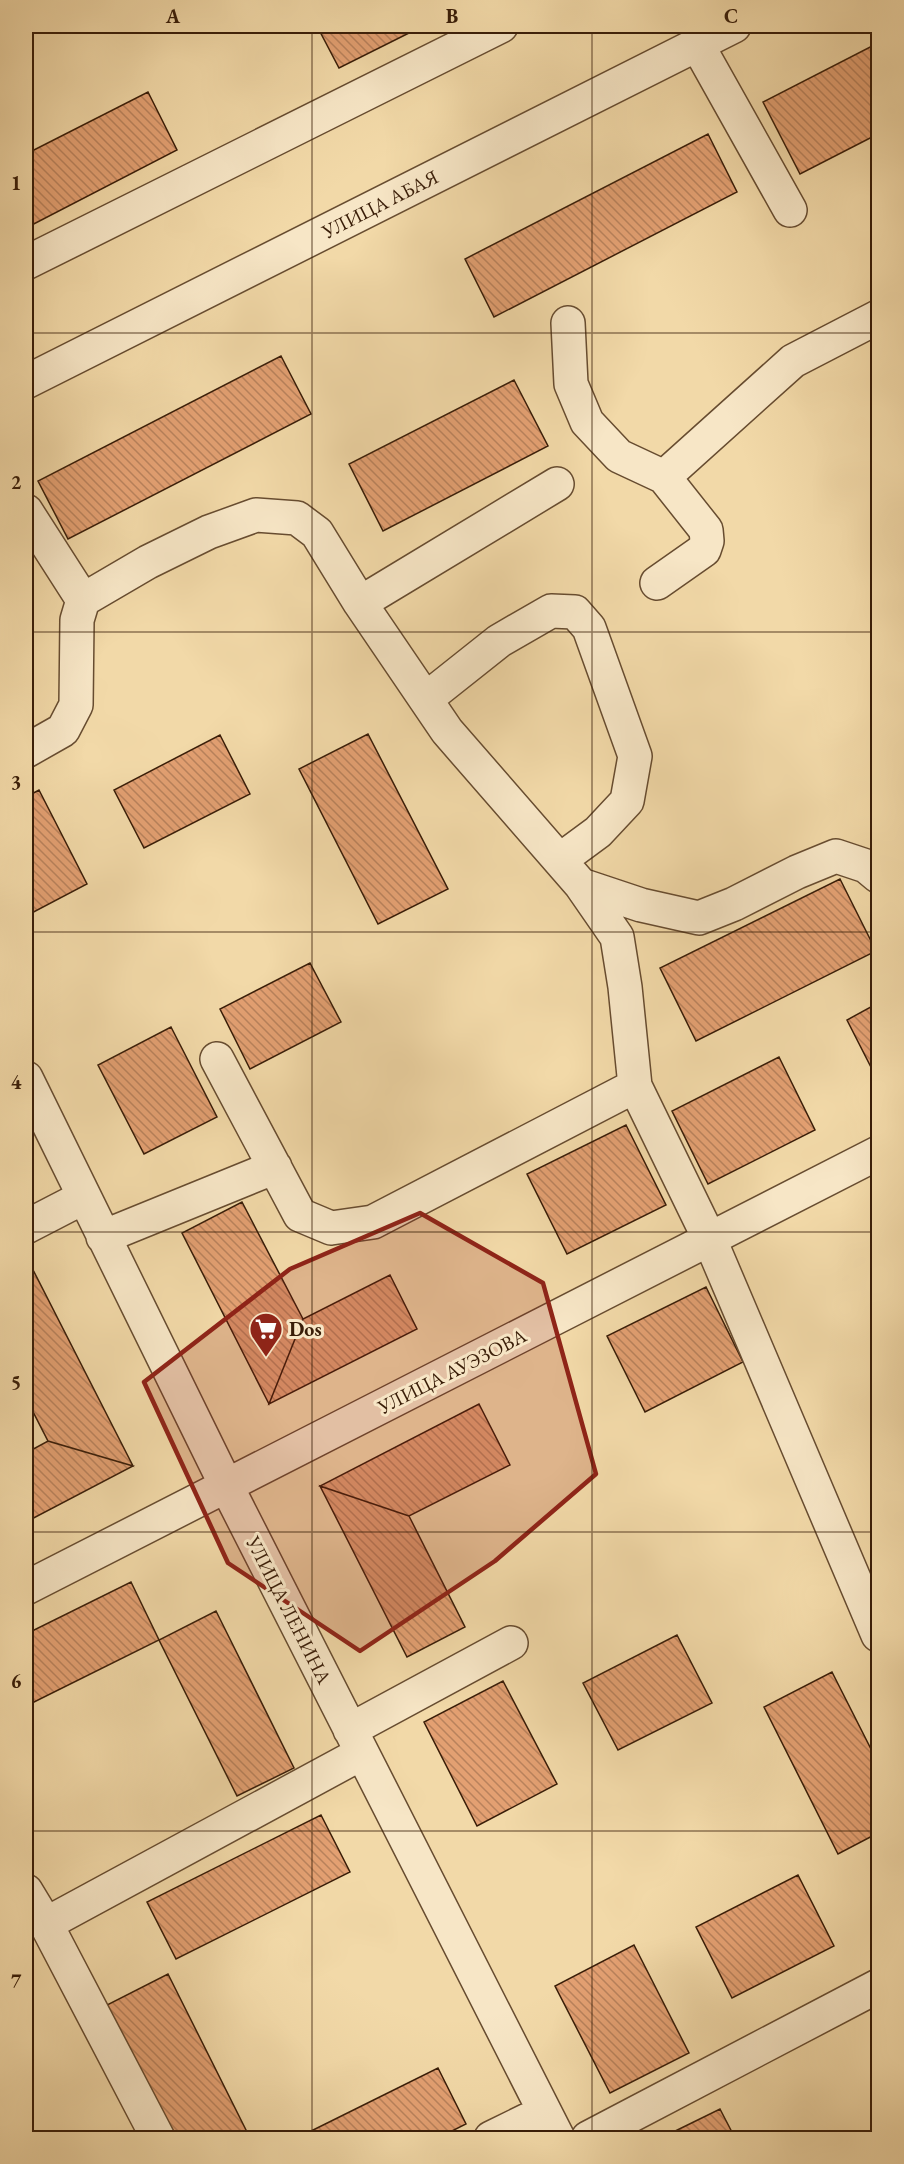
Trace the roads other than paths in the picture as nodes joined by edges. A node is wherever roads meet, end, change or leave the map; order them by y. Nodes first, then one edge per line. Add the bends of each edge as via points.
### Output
1 (501, 26) edge
2 (734, 26) edge
3 (697, 44) junction
4 (790, 210) dead end
5 (26, 263) edge
6 (879, 317) edge
7 (568, 323) dead end
8 (26, 382) edge
9 (664, 477) junction
10 (557, 484) dead end
11 (26, 511) edge
12 (657, 583) dead end
13 (83, 600) junction
14 (360, 603) junction
15 (426, 699) junction
16 (26, 751) edge
17 (560, 860) junction
18 (879, 876) edge
19 (581, 885) junction
20 (217, 1059) dead end
21 (26, 1078) edge
22 (635, 1086) junction
23 (879, 1153) edge
24 (274, 1167) junction
25 (84, 1197) junction
26 (26, 1227) edge
27 (103, 1237) junction
28 (710, 1240) junction
29 (227, 1487) junction
30 (26, 1588) edge
31 (879, 1635) edge
32 (511, 1643) dead end
33 (356, 1742) junction
34 (26, 1891) edge
35 (46, 1924) junction
36 (879, 1986) edge
37 (551, 2125) edge
38 (158, 2139) edge
39 (491, 2139) edge
40 (588, 2139) edge

1 - 5 street
2 - 3 street, УЛИЦА АБАЯ
3 - 4 street
3 - 8 street, УЛИЦА АБАЯ
6 - 9 street via 793,361
7 - 9 street via 571,384 587,422 619,456
9 - 12 street via 706,530 707,541 704,550
10 - 14 street
11 - 13 street
13 - 14 street via 209,531 256,515 297,518 317,533
13 - 16 street via 78,620 76,705 63,730
14 - 15 street
15 - 17 street via 447,731
15 - 17 street via 499,641 551,611 575,612 589,628 635,756 627,801 598,832
17 - 19 street
18 - 19 street via 866,866 836,856 699,918 640,905
19 - 22 street via 617,937
20 - 24 street
21 - 25 street, УЛИЦА ЛЕНИНА
22 - 24 street via 373,1222 331,1228 300,1215
22 - 28 street
23 - 28 street, УЛИЦА АУЭЗОВА
24 - 27 street
25 - 26 street
25 - 27 street, УЛИЦА ЛЕНИНА
27 - 29 street, УЛИЦА ЛЕНИНА
28 - 29 street, УЛИЦА АУЭЗОВА
28 - 31 street
29 - 30 street, УЛИЦА АУЭЗОВА
29 - 33 street, УЛИЦА ЛЕНИНА
32 - 33 street
33 - 35 street
33 - 37 street, УЛИЦА ЛЕНИНА
34 - 35 street
35 - 38 street
36 - 40 street
37 - 39 street

